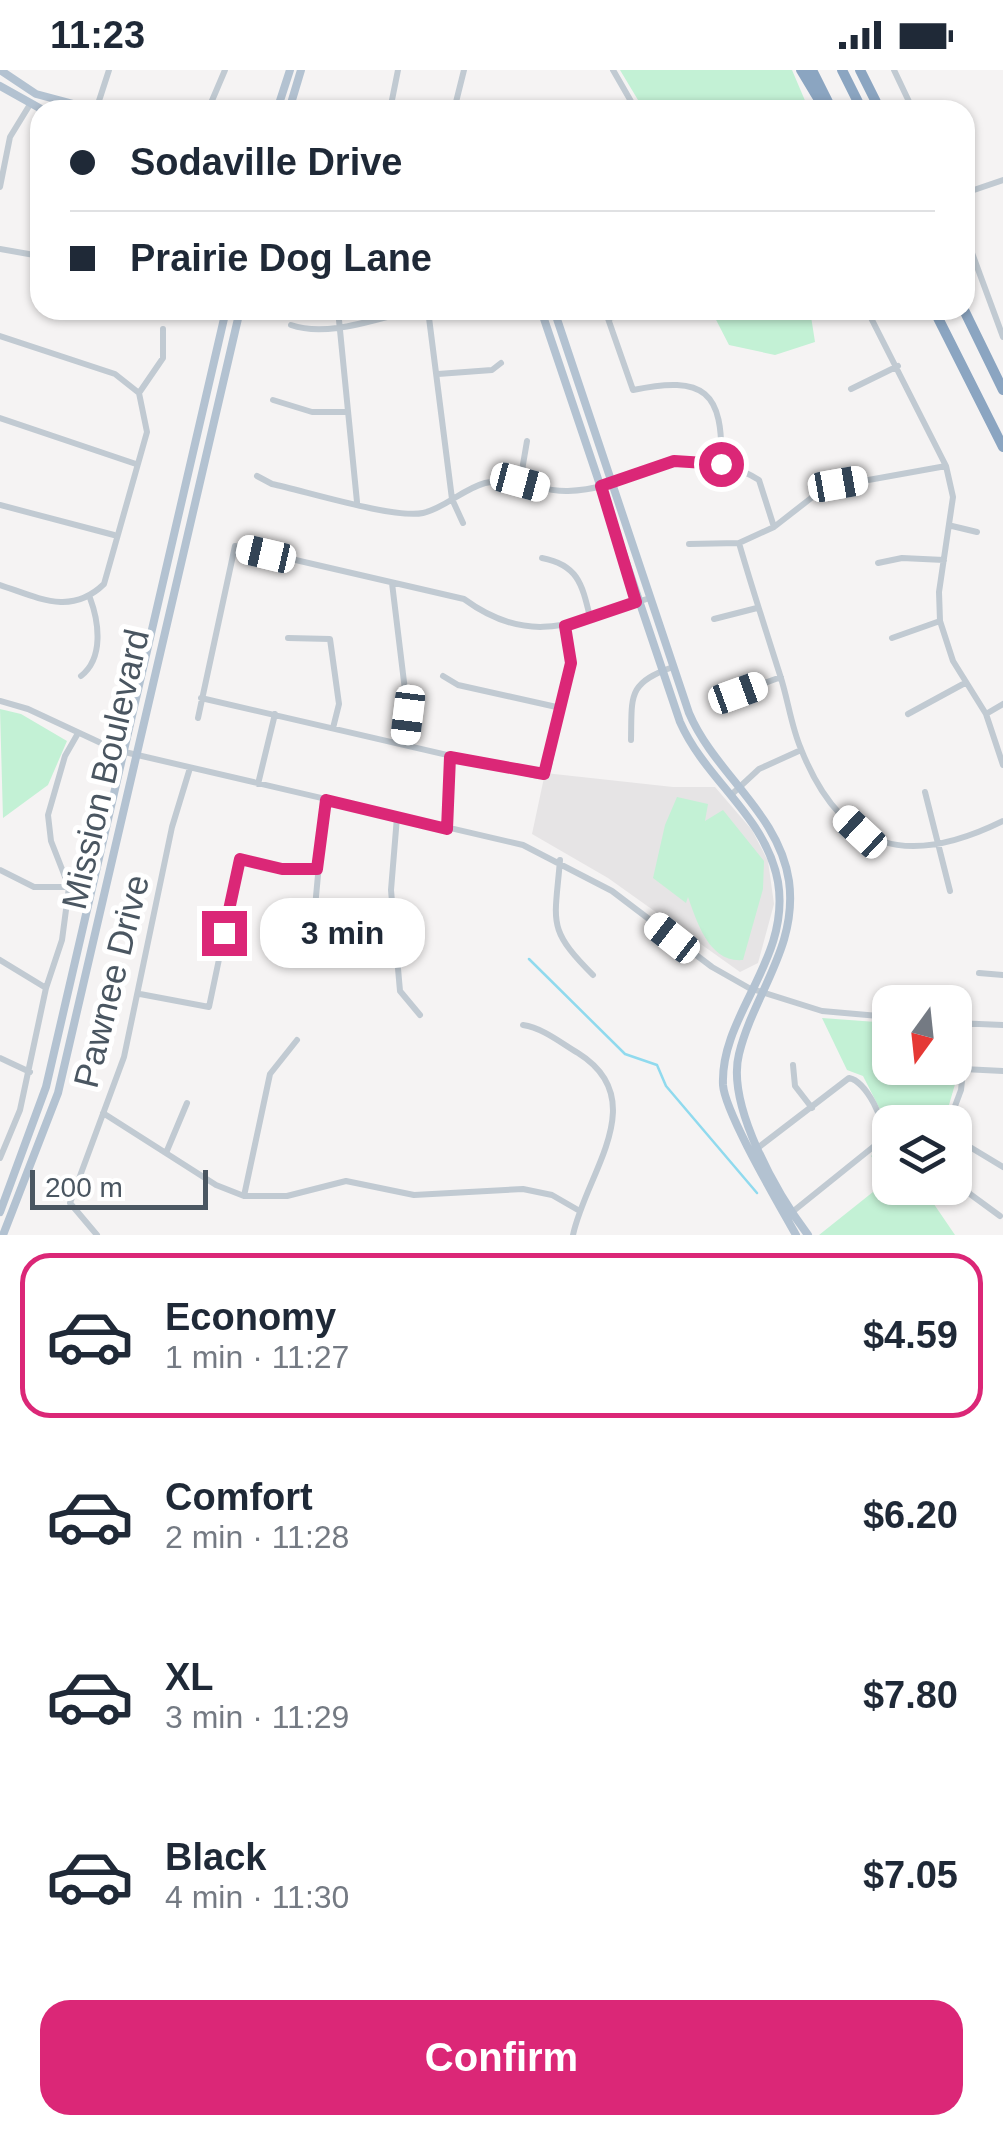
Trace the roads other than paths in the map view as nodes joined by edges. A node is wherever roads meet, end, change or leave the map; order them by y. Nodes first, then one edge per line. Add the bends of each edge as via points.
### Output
1 (0, 70) edge
2 (109, 70) edge
3 (225, 70) edge
4 (290, 70) edge
5 (301, 70) edge
6 (398, 70) edge
7 (464, 70) edge
8 (613, 70) edge
9 (801, 70) edge
10 (812, 70) edge
11 (842, 70) edge
12 (860, 70) edge
13 (894, 70) edge
14 (0, 86) edge
15 (58, 100) edge
16 (99, 100) edge
17 (212, 100) edge
18 (280, 100) edge
19 (292, 100) edge
20 (392, 100) edge
21 (456, 100) edge
22 (630, 100) edge
23 (821, 100) edge
24 (824, 100) edge
25 (857, 100) edge
26 (875, 100) edge
27 (908, 100) edge
28 (29, 106) joint
29 (1003, 180) edge
30 (0, 186) edge
31 (975, 189) edge
32 (0, 249) edge
33 (30, 254) edge
34 (975, 261) edge
35 (224, 320) edge
36 (238, 320) edge
37 (339, 320) edge
38 (368, 320) edge
39 (430, 320) edge
40 (544, 320) edge
41 (557, 320) edge
42 (608, 320) edge
43 (873, 320) edge
44 (939, 320) edge
45 (969, 320) edge
46 (290, 325) dead end
47 (340, 326) junction
48 (163, 329) dead end
49 (0, 336) edge
50 (1003, 337) edge
51 (500, 363) dead end
52 (898, 366) junction
53 (438, 374) junction
54 (851, 389) dead end
55 (1003, 390) edge
56 (140, 393) junction
57 (273, 400) dead end
58 (348, 412) junction
59 (0, 418) edge
60 (527, 441) dead end
61 (1003, 447) edge
62 (136, 464) junction
63 (721, 464) junction
64 (946, 466) junction
65 (257, 476) dead end
66 (520, 482) junction
67 (613, 482) junction
68 (601, 486) junction
69 (452, 499) junction
70 (357, 502) junction
71 (0, 505) edge
72 (463, 523) dead end
73 (952, 526) junction
74 (774, 527) junction
75 (977, 532) dead end
76 (114, 535) junction
77 (739, 543) junction
78 (689, 544) dead end
79 (542, 558) dead end
80 (944, 560) junction
81 (878, 564) dead end
82 (392, 583) junction
83 (0, 585) edge
84 (90, 598) junction
85 (650, 598) junction
86 (636, 602) junction
87 (757, 608) junction
88 (590, 617) junction
89 (714, 619) dead end
90 (940, 621) junction
91 (565, 626) junction
92 (288, 638) dead end
93 (892, 638) dead end
94 (673, 667) junction
95 (660, 671) junction
96 (81, 676) dead end
97 (443, 676) dead end
98 (781, 677) junction
99 (965, 683) junction
100 (738, 693) dead end
101 (201, 698) junction
102 (0, 701) edge
103 (1003, 704) edge
104 (561, 708) junction
105 (275, 714) junction
106 (908, 714) dead end
107 (986, 714) junction
108 (198, 718) dead end
109 (333, 728) junction
110 (77, 736) junction
111 (631, 740) dead end
112 (404, 745) junction
113 (801, 750) junction
114 (126, 752) junction
115 (137, 754) junction
116 (450, 757) junction
117 (1003, 765) edge
118 (190, 768) junction
119 (258, 784) junction
120 (734, 791) junction
121 (925, 792) dead end
122 (326, 800) junction
123 (397, 818) junction
124 (1003, 821) edge
125 (447, 829) junction
126 (939, 847) junction
127 (560, 860) junction
128 (317, 869) junction
129 (0, 870) edge
130 (69, 888) junction
131 (950, 892) dead end
132 (309, 931) dead end
133 (0, 960) edge
134 (979, 973) dead end
135 (1003, 975) edge
136 (593, 976) dead end
137 (46, 988) junction
138 (759, 992) junction
139 (140, 994) junction
140 (420, 1015) dead end
141 (872, 1015) edge
142 (972, 1024) edge
143 (523, 1025) dead end
144 (1003, 1025) edge
145 (298, 1040) dead end
146 (0, 1058) edge
147 (793, 1066) dead end
148 (972, 1069) edge
149 (1003, 1071) edge
150 (30, 1072) junction
151 (187, 1103) dead end
152 (812, 1108) junction
153 (104, 1112) junction
154 (972, 1148) edge
155 (756, 1150) junction
156 (166, 1153) junction
157 (0, 1158) edge
158 (1003, 1167) edge
159 (972, 1195) edge
160 (244, 1196) junction
161 (578, 1210) junction
162 (0, 1212) edge
163 (788, 1214) junction
164 (1000, 1216) dead end
165 (3, 1235) edge
166 (97, 1235) edge
167 (573, 1235) edge
168 (796, 1235) edge
169 (808, 1235) edge

1 - 15 main road
2 - 16 street
3 - 17 street
4 - 18 main road
5 - 19 main road
6 - 20 street
7 - 21 street
8 - 22 street
9 - 23 highway
10 - 24 highway
11 - 25 highway
12 - 26 highway
13 - 27 street
14 - 28 main road
28 - 30 street via 10,138
29 - 31 street
32 - 33 street
34 - 50 street
35 - 114 main road, Mission Boulevard
36 - 115 main road, Mission Boulevard
37 - 47 street
38 - 47 street
39 - 53 street
40 - 68 main road
41 - 67 main road
42 - 63 street via 633,390 690,384 706,394 720,413
43 - 52 street
44 - 61 highway
45 - 55 highway
46 - 47 street
47 - 58 street
48 - 56 street via 163,358
49 - 56 street via 114,374
51 - 53 street via 492,370
52 - 54 street
52 - 64 street
53 - 69 street
56 - 62 street via 147,432
57 - 58 street via 312,412
58 - 70 street
59 - 62 street
60 - 66 street
62 - 76 street
63 - 67 street via 674,461
63 - 74 street via 759,480
64 - 73 street
64 - 74 street via 824,488
65 - 70 street
66 - 68 street via 568,491
66 - 69 street via 485,483
67 - 68 street
67 - 85 main road
68 - 86 main road
69 - 70 street via 422,514
69 - 72 street
71 - 76 street
73 - 75 street
73 - 80 street
74 - 77 street
76 - 84 street via 112,564
77 - 78 street
77 - 87 street
79 - 88 street via 577,574
80 - 81 street
80 - 90 street
82 - 91 street via 464,599 514,626
82 - 101 street via 235,546
82 - 112 street via 408,715
83 - 84 street via 68,605
84 - 96 street via 98,640 90,669
85 - 86 street
85 - 94 main road
86 - 88 street
86 - 95 main road
87 - 89 street
87 - 98 street
88 - 91 street
90 - 93 street
90 - 99 street
91 - 104 street via 571,663
92 - 109 street via 330,639 339,704
94 - 95 street
94 - 120 main road via 698,734
95 - 111 street via 632,693
95 - 120 main road via 688,741
97 - 104 street
98 - 100 street
98 - 113 street
99 - 106 street
99 - 107 street
101 - 105 street
101 - 108 street
102 - 110 street
103 - 107 street
104 - 116 street via 544,774
105 - 109 street
105 - 119 street
107 - 117 street
109 - 112 street
110 - 114 street
110 - 130 street via 64,756 48,815
112 - 116 street
113 - 120 street via 759,769
113 - 126 street via 834,808 860,832 890,846
114 - 115 street
114 - 162 main road, Mission Boulevard via 46,1087
115 - 118 street
115 - 165 main road, Mission Boulevard via 58,1093
116 - 125 street
118 - 119 street
118 - 139 street, Pawnee Drive via 172,826
119 - 122 street
120 - 138 main road via 766,820 788,876 789,933
121 - 126 street
122 - 123 street
122 - 128 street
123 - 125 street
123 - 140 street via 391,890 400,991
124 - 126 street
125 - 127 street
126 - 131 street
127 - 136 street via 555,927
127 - 138 street via 612,890 712,967
128 - 132 street
128 - 139 street via 240,859 208,1007
129 - 130 street via 34,887
130 - 137 street
133 - 137 street
134 - 135 street
137 - 150 street
138 - 141 street via 822,1011
138 - 155 main road via 738,1055 736,1086
139 - 153 street, Pawnee Drive
142 - 144 street
143 - 161 street via 590,1060 613,1092 613,1130
145 - 160 street via 270,1074
146 - 150 street
147 - 152 street via 795,1086
148 - 149 street
150 - 157 street
151 - 156 street
152 - 155 street
152 - 163 street via 854,1078 884,1135
153 - 156 street
153 - 166 street, Pawnee Drive via 70,1204
154 - 158 street
155 - 163 main road
156 - 160 street
159 - 164 street
160 - 161 street via 287,1196 346,1182 414,1195 523,1189
161 - 167 street
163 - 168 main road
163 - 169 main road

